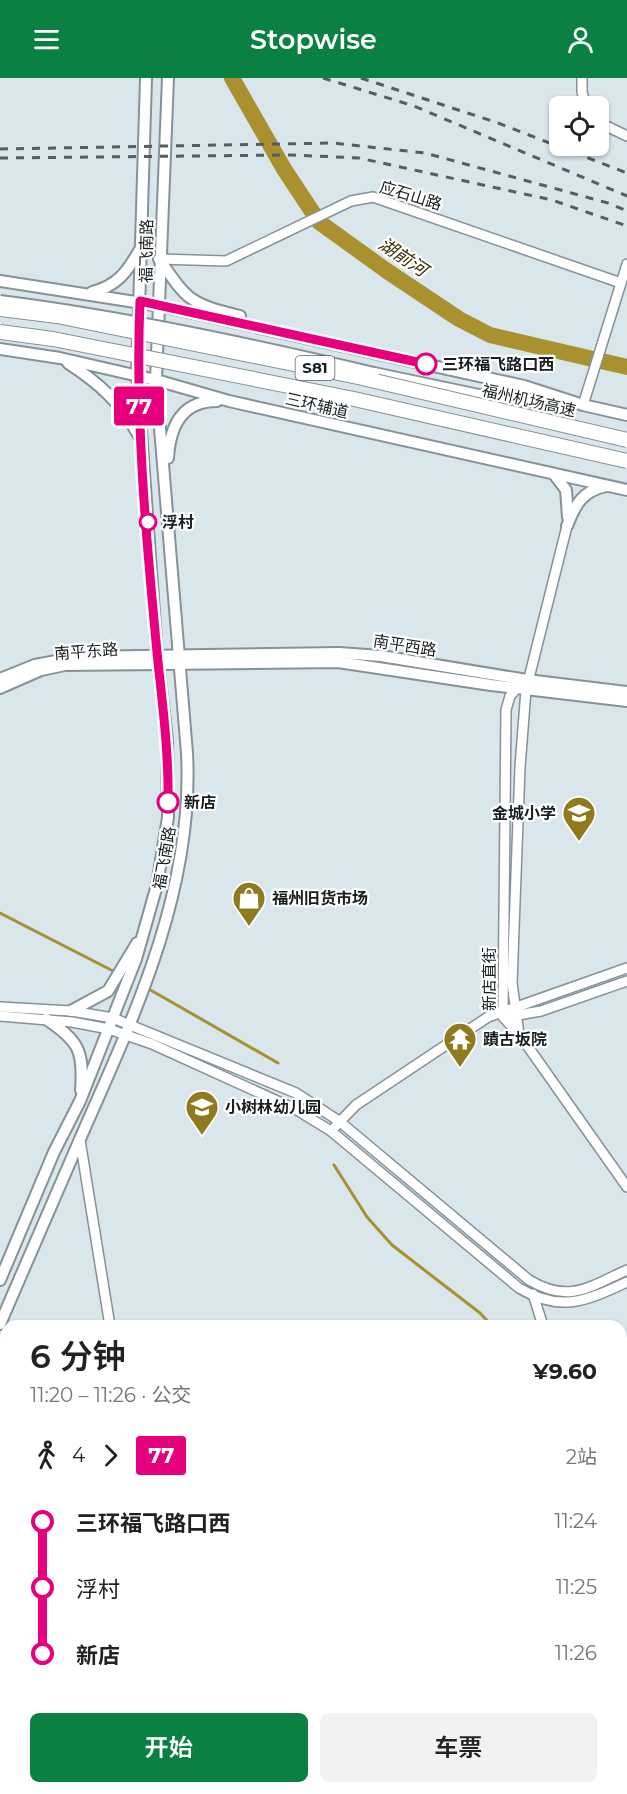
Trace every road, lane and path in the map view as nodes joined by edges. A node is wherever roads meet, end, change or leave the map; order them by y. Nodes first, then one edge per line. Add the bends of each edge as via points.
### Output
1 (146, 78) edge
2 (168, 78) edge
3 (582, 78) edge
4 (583, 96) edge
5 (609, 127) edge
6 (627, 136) edge
7 (141, 248) junction
8 (159, 259) junction
9 (627, 264) edge
10 (0, 281) edge
11 (621, 283) junction
12 (86, 293) junction
13 (0, 301) edge
14 (140, 301) junction
15 (161, 306) junction
16 (0, 309) edge
17 (0, 332) edge
18 (317, 340) junction
19 (0, 349) edge
20 (60, 358) junction
21 (137, 375) junction
22 (156, 380) junction
23 (229, 401) junction
24 (583, 405) junction
25 (627, 415) edge
26 (627, 440) edge
27 (142, 441) junction
28 (627, 460) edge
29 (553, 474) junction
30 (608, 486) junction
31 (627, 490) edge
32 (167, 497) junction
33 (567, 526) junction
34 (178, 658) junction
35 (158, 659) junction
36 (0, 679) edge
37 (523, 686) junction
38 (0, 688) edge
39 (627, 692) edge
40 (627, 701) edge
41 (133, 957) junction
42 (627, 968) edge
43 (627, 981) edge
44 (0, 1007) edge
45 (71, 1011) junction
46 (515, 1012) junction
47 (502, 1014) junction
48 (0, 1016) edge
49 (46, 1019) junction
50 (111, 1023) junction
51 (128, 1029) junction
52 (519, 1034) junction
53 (80, 1101) junction
54 (339, 1120) junction
55 (331, 1131) junction
56 (80, 1140) junction
57 (627, 1187) edge
58 (627, 1270) edge
59 (0, 1280) edge
60 (529, 1280) junction
61 (627, 1282) edge
62 (534, 1297) junction
63 (2, 1320) edge
64 (109, 1320) edge
65 (541, 1320) edge

1 - 7 main road, 福飞南路
2 - 8 main road, 福飞南路
3 - 4 street
5 - 6 street
7 - 12 main road via 117,282
7 - 14 main road, 福飞南路
8 - 11 street, 应石山路 via 226,261 356,199 378,198
8 - 15 main road, 福飞南路
8 - 18 main road via 182,291 199,305 277,324
9 - 11 street
10 - 12 main road
11 - 24 street
12 - 14 main road
13 - 24 main road, bridge via 202,333 493,398
14 - 15 main road
14 - 21 main road, 福飞南路
15 - 18 main road
15 - 22 main road, 福飞南路
16 - 26 highway, 福州机场高速 / S81, bridge via 57,316 358,377
17 - 28 highway, S81, bridge via 53,339 342,397
18 - 24 main road via 524,386
19 - 20 main road, 三环辅道
20 - 21 main road, 三环辅道
20 - 27 main road via 107,391
21 - 22 main road, 三环辅道
21 - 27 main road, 福飞南路
22 - 23 main road, 三环辅道
22 - 32 main road, 福飞南路
23 - 29 main road, 三环辅道
23 - 32 main road via 191,405 179,416 172,431
24 - 25 main road
27 - 35 main road, 福飞南路
29 - 30 main road, 三环辅道
29 - 33 main road via 566,490
30 - 31 main road, 三环辅道
30 - 33 main road via 584,494
32 - 34 main road, 福飞南路
33 - 37 street, 新店直街
34 - 35 main road, 南平东路
34 - 37 main road, 南平西路 via 363,654
34 - 51 main road, 福飞南路 via 188,766 186,821 171,902
35 - 36 main road, 南平东路 via 66,658
35 - 38 main road, 南平东路 via 65,665 41,670
35 - 41 main road, 福飞南路 via 167,739 168,816 146,927
37 - 39 main road, 南平西路
37 - 40 main road, 南平西路
37 - 46 street, 新店直街
37 - 47 street, 新店直街 via 510,696 506,710
41 - 45 main road via 108,991
41 - 50 main road, 福飞南路
42 - 46 street
43 - 46 street via 541,1011
44 - 45 street
45 - 50 street
46 - 47 street
46 - 52 street, 新店直街
47 - 52 street, 新店直街
47 - 54 street via 488,1017
48 - 49 street
49 - 50 street
49 - 53 main road via 78,1046 83,1069
50 - 51 street
50 - 53 main road, 福飞南路
51 - 54 street via 276,1084
51 - 55 street via 287,1105
51 - 56 main road, 福飞南路
52 - 57 street
53 - 59 main road, 福飞南路
54 - 55 street
54 - 60 street
55 - 62 street
56 - 63 main road, 福飞南路
56 - 64 street
58 - 60 street via 570,1293 550,1291
60 - 62 street
61 - 62 street via 578,1302 560,1304
62 - 65 street

